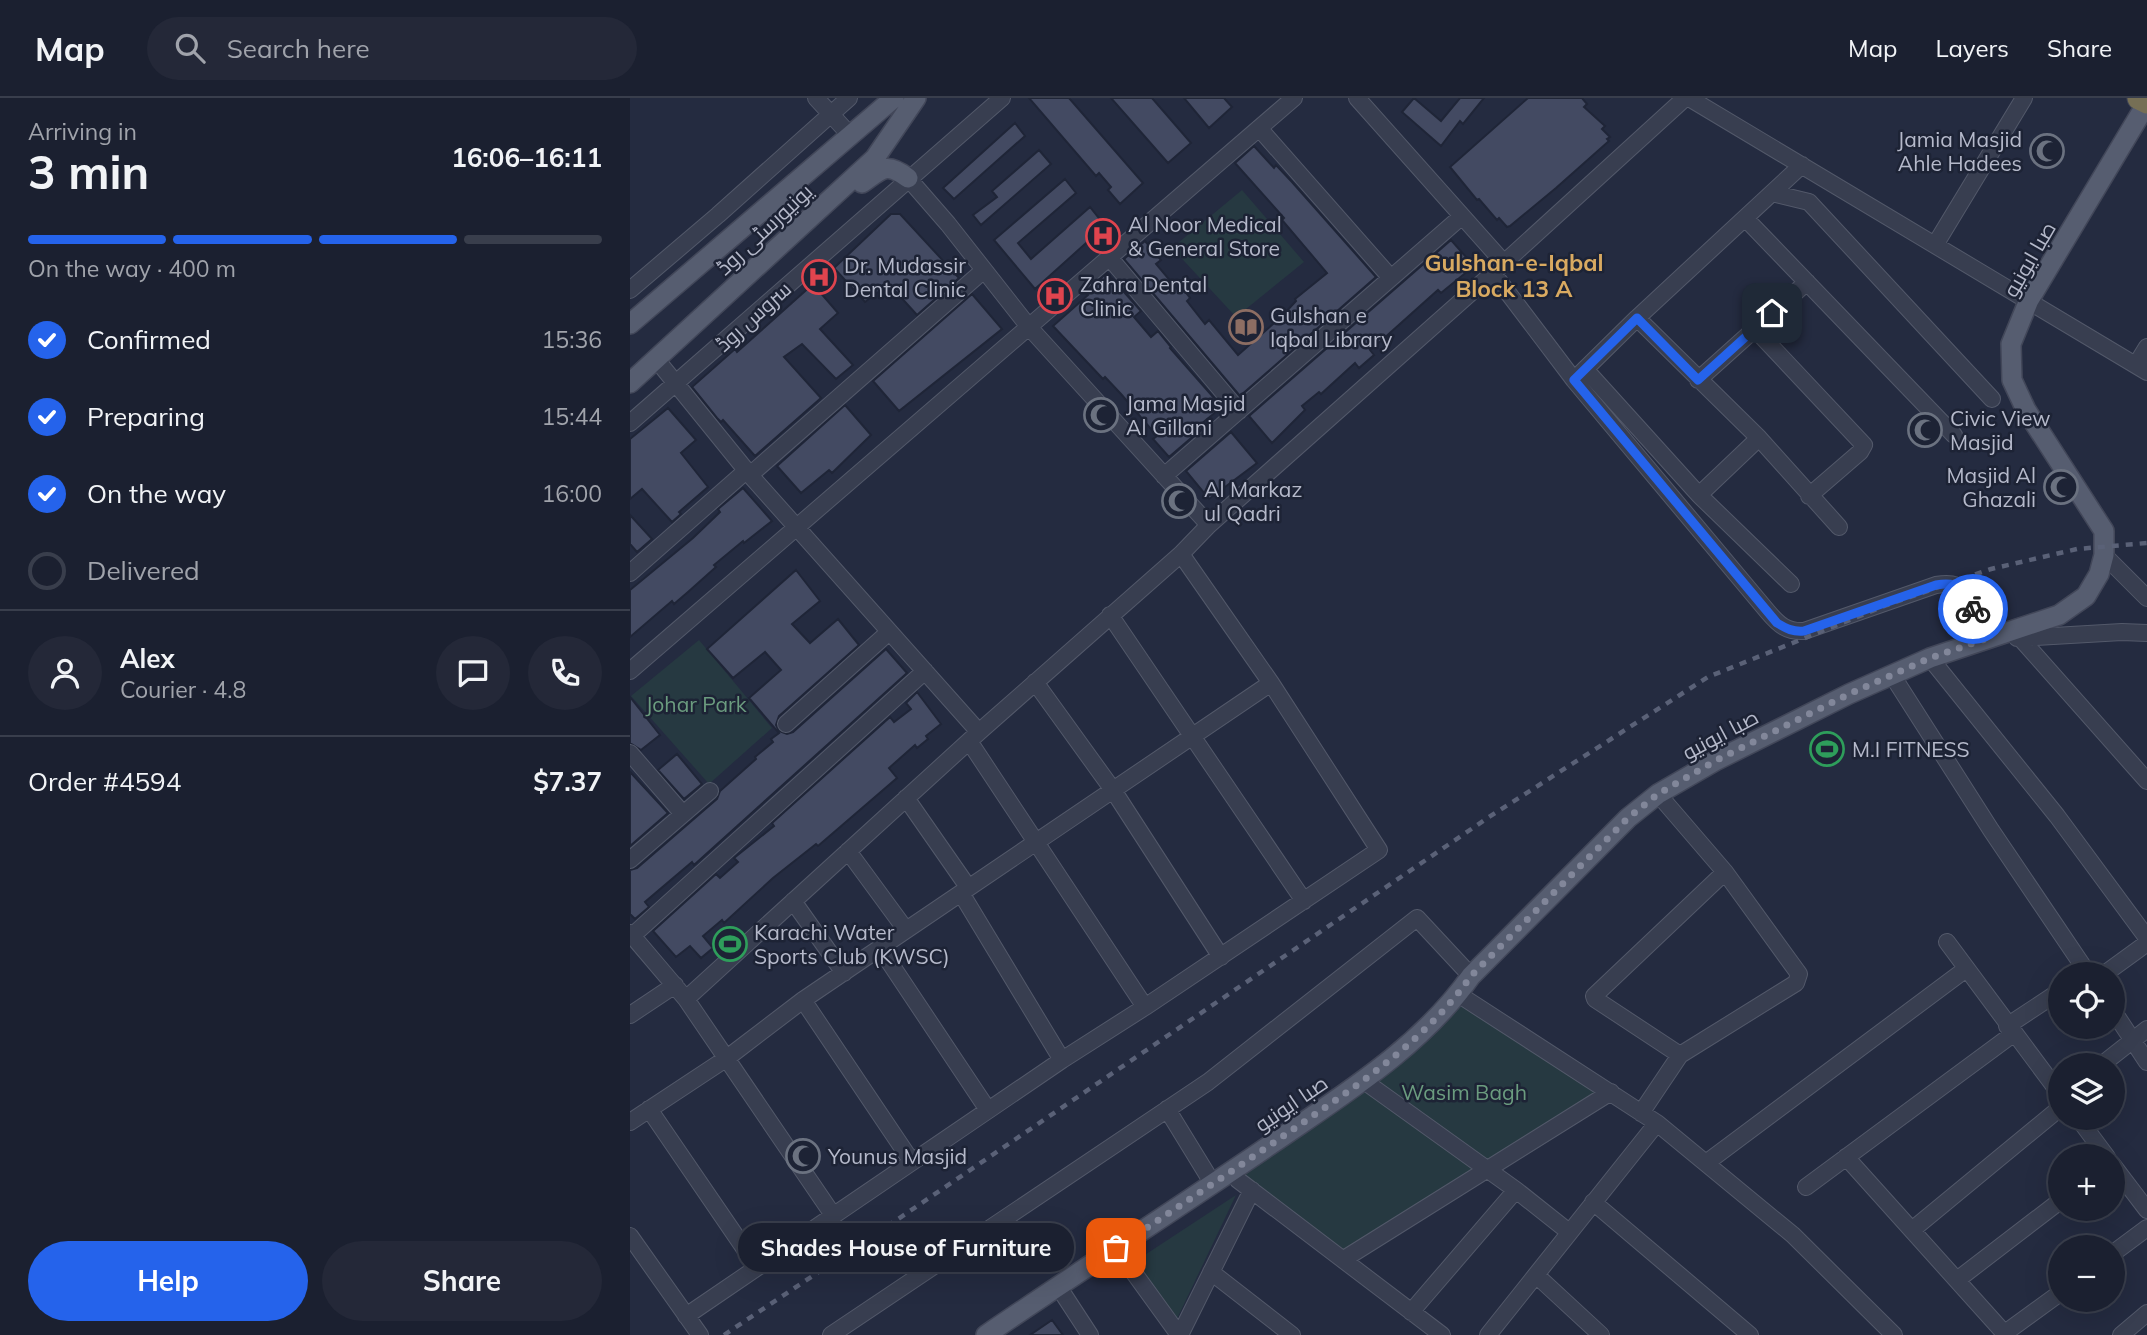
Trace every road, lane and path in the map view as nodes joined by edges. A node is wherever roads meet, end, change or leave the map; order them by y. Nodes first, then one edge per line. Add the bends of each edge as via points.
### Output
1 (816, 98) edge
2 (849, 98) edge
3 (894, 98) edge
4 (916, 98) edge
5 (1002, 98) edge
6 (1294, 98) edge
7 (1357, 98) edge
8 (1687, 98) edge
9 (2024, 98) edge
10 (2139, 98) edge
11 (2147, 103) edge
12 (830, 114) junction
13 (869, 119) junction
14 (1259, 128) junction
15 (850, 135) junction
16 (1802, 165) junction
17 (908, 178) junction
18 (1772, 193) junction
19 (1461, 217) junction
20 (1745, 218) junction
21 (805, 223) junction
22 (1936, 245) junction
23 (1110, 257) junction
24 (1498, 268) junction
25 (984, 270) junction
26 (1391, 278) junction
27 (1807, 282) junction
28 (630, 290) edge
29 (2029, 300) junction
30 (647, 310) junction
31 (1637, 318) junction
32 (630, 324) edge
33 (1029, 327) junction
34 (1754, 328) junction
35 (2147, 347) edge
36 (656, 359) junction
37 (2141, 368) edge
38 (1580, 375) junction
39 (1698, 380) junction
40 (630, 383) edge
41 (676, 384) junction
42 (1992, 399) dead end
43 (1239, 411) junction
44 (630, 423) edge
45 (1954, 435) dead end
46 (1759, 438) junction
47 (749, 473) junction
48 (1164, 476) junction
49 (1699, 495) junction
50 (1809, 496) junction
51 (1209, 525) junction
52 (1839, 527) dead end
53 (797, 528) junction
54 (1181, 554) junction
55 (2104, 555) junction
56 (630, 573) edge
57 (1791, 584) dead end
58 (2147, 598) edge
59 (1110, 615) junction
60 (889, 632) junction
61 (2147, 634) edge
62 (1992, 636) junction
63 (2022, 640) junction
64 (1930, 658) junction
65 (630, 671) edge
66 (925, 671) junction
67 (1892, 675) junction
68 (1035, 682) junction
69 (1271, 683) junction
70 (786, 724) dead end
71 (974, 736) junction
72 (1192, 736) junction
73 (630, 752) edge
74 (2147, 781) edge
75 (1113, 790) junction
76 (710, 791) dead end
77 (1658, 794) junction
78 (906, 798) junction
79 (683, 814) junction
80 (1036, 842) junction
81 (634, 850) edge
82 (848, 851) junction
83 (1724, 872) junction
84 (964, 890) junction
85 (793, 901) junction
86 (1304, 901) junction
87 (906, 930) junction
88 (633, 940) edge
89 (2147, 940) edge
90 (1947, 942) dead end
91 (880, 948) junction
92 (1221, 957) junction
93 (2083, 962) edge
94 (2111, 962) edge
95 (1966, 970) junction
96 (844, 973) junction
97 (1471, 976) junction
98 (674, 985) junction
99 (1458, 994) junction
100 (686, 999) junction
101 (803, 1000) junction
102 (2048, 1000) edge
103 (1145, 1007) junction
104 (630, 1015) edge
105 (2125, 1028) edge
106 (2147, 1029) edge
107 (2010, 1030) junction
108 (2133, 1040) junction
109 (2116, 1053) edge
110 (1681, 1055) junction
111 (727, 1058) junction
112 (1062, 1060) junction
113 (2147, 1062) edge
114 (2048, 1079) edge
115 (1364, 1080) junction
116 (1611, 1092) junction
117 (649, 1109) junction
118 (1167, 1109) junction
119 (988, 1110) junction
120 (1641, 1113) junction
121 (2048, 1118) edge
122 (630, 1122) edge
123 (1657, 1123) junction
124 (1846, 1157) junction
125 (912, 1162) junction
126 (1706, 1163) junction
127 (1487, 1169) junction
128 (1232, 1171) junction
129 (2125, 1181) edge
130 (1213, 1184) junction
131 (1806, 1187) dead end
132 (1252, 1190) junction
133 (1516, 1190) junction
134 (1593, 1202) junction
135 (2048, 1210) edge
136 (2147, 1210) edge
137 (833, 1215) junction
138 (2147, 1228) edge
139 (1912, 1230) junction
140 (1569, 1232) junction
141 (630, 1236) edge
142 (2125, 1244) edge
143 (1116, 1248) junction
144 (1344, 1259) junction
145 (757, 1267) junction
146 (1211, 1272) junction
147 (1536, 1275) junction
148 (1956, 1280) junction
149 (1058, 1286) junction
150 (2048, 1302) edge
151 (1411, 1312) junction
152 (2147, 1313) edge
153 (686, 1315) junction
154 (2005, 1334) edge
155 (700, 1335) edge
156 (831, 1335) edge
157 (986, 1335) edge
158 (1090, 1335) edge
159 (1180, 1335) edge
160 (1292, 1335) edge
161 (1442, 1335) edge
162 (1488, 1335) edge
163 (1601, 1335) edge
164 (1750, 1335) edge
165 (1894, 1335) edge
166 (2121, 1335) edge

1 - 12 street
2 - 12 street
2 - 13 street
3 - 13 main road, یونیورسٹی روڈ
4 - 21 main road, یونیورسٹی روڈ via 875,158
5 - 17 street, سروس روڈ
6 - 14 street
7 - 19 street
8 - 16 street
8 - 24 street
9 - 22 street
10 - 11 highway
11 - 29 main road, صبا ایونیو
12 - 15 street
12 - 28 street
13 - 15 main road, یونیورسٹی روڈ
14 - 23 street
14 - 26 street
15 - 30 main road, یونیورسٹی روڈ
16 - 18 street
16 - 22 street
17 - 21 main road via 895,168 881,170
17 - 25 street
17 - 41 street, سروس روڈ
18 - 20 street
18 - 42 street via 1809,202
19 - 24 street
19 - 26 street
20 - 27 street
20 - 31 street
21 - 36 main road, یونیورسٹی روڈ
22 - 29 street
23 - 33 street
23 - 43 street
24 - 38 street
24 - 51 street
25 - 33 street
25 - 47 street
26 - 43 street
27 - 34 street
27 - 45 street
28 - 30 street
29 - 37 street
29 - 55 main road, صبا ایونیو via 2011,344 2012,380 2026,410 2104,531
30 - 32 main road, یونیورسٹی روڈ
31 - 38 street
31 - 39 street
33 - 48 street
33 - 53 street
34 - 39 street
34 - 50 street via 1864,445
35 - 37 street
36 - 40 main road, یونیورسٹی روڈ
36 - 41 street
38 - 49 street
38 - 62 street via 1785,629 1804,631 1949,583 1965,592
39 - 46 street
41 - 44 street, سروس روڈ
41 - 47 street
43 - 48 street
46 - 49 street
46 - 50 street
47 - 53 street
47 - 56 street
48 - 51 street
49 - 57 street
50 - 52 street
51 - 54 street
53 - 60 street
53 - 65 street
54 - 59 street
54 - 69 street
55 - 58 street
55 - 62 main road, صبا ایونیو via 2087,596 2059,615
59 - 68 street
59 - 72 street
60 - 66 street
60 - 70 street
61 - 63 street
62 - 63 street
62 - 64 main road, صبا ایونیو
63 - 74 street
64 - 67 main road, صبا ایونیو
64 - 89 street via 2057,816
66 - 71 street
66 - 88 street
67 - 77 main road, صبا ایونیو via 1770,733
67 - 93 street
68 - 71 street
68 - 75 street
69 - 72 street
69 - 86 street via 1379,850
71 - 78 street
71 - 80 street
72 - 75 street
72 - 86 street
73 - 79 street
75 - 80 street
75 - 92 street
76 - 79 street
77 - 83 street
77 - 97 main road, صبا ایونیو via 1628,818
78 - 82 street
78 - 84 street
79 - 81 street
80 - 84 street
80 - 103 street
82 - 85 street
82 - 87 street
83 - 110 street via 1799,974 1796,983
83 - 110 street via 1594,996
84 - 87 street
84 - 112 street
85 - 96 street
85 - 100 street
86 - 92 street
87 - 91 street
88 - 98 street
89 - 94 street
90 - 95 street
91 - 96 street
91 - 119 street
92 - 103 street
95 - 107 street
95 - 126 street
96 - 101 street
97 - 99 main road, صبا ایونیو
97 - 118 street via 1417,918
98 - 100 street
98 - 104 street
99 - 115 main road, صبا ایونیو via 1414,1039
99 - 116 street
100 - 111 street
101 - 111 street
101 - 125 street
102 - 107 street
103 - 112 street
105 - 108 street
106 - 108 street
107 - 114 street
107 - 124 street
108 - 109 street
108 - 113 street
110 - 120 street
111 - 117 street
111 - 137 street
112 - 119 street
115 - 127 street
115 - 128 main road, صبا ایونیو
116 - 120 street
116 - 127 street
117 - 122 street
117 - 145 street
118 - 130 street
118 - 156 street
119 - 125 street
120 - 123 street
121 - 139 street
123 - 126 street
123 - 134 street
124 - 131 street
124 - 139 street
125 - 137 street
126 - 165 street via 1793,1235
127 - 133 street
127 - 144 street
128 - 130 main road, صبا ایونیو
128 - 132 street
129 - 136 street
130 - 143 main road, صبا ایونیو
132 - 144 street
132 - 146 street
133 - 140 street
133 - 151 street
134 - 140 street
134 - 164 street
135 - 148 street
137 - 145 street
138 - 142 street
139 - 148 street
140 - 147 street
141 - 153 street
143 - 149 main road, صبا ایونیو
143 - 159 street
144 - 151 street
145 - 153 street
146 - 159 street
146 - 160 street
147 - 162 street
147 - 163 street
148 - 154 street
149 - 157 main road, صبا ایونیو
149 - 158 street
150 - 154 street
151 - 161 street
152 - 166 street
153 - 155 street

